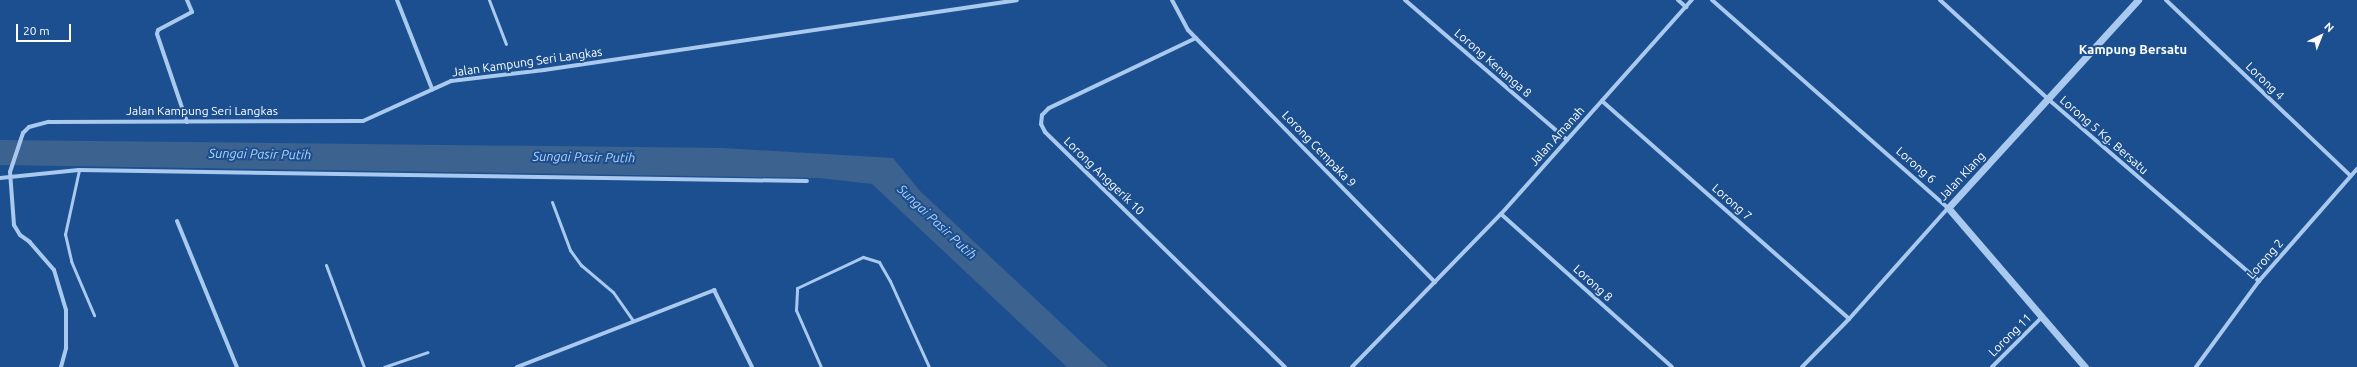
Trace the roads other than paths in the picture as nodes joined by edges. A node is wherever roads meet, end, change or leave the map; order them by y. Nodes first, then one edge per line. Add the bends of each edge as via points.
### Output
1 (187, 0) edge
2 (397, 0) edge
3 (489, 0) edge
4 (1017, 0) edge
5 (1172, 0) edge
6 (1405, 0) edge
7 (1678, 0) edge
8 (1692, 0) edge
9 (1712, 0) edge
10 (1940, 0) edge
11 (2138, 0) edge
12 (2166, 0) edge
13 (1686, 7) junction
14 (1196, 38) junction
15 (506, 44) dead end
16 (432, 89) junction
17 (2048, 99) junction
18 (1602, 100) junction
19 (187, 122) junction
20 (1567, 140) junction
21 (2357, 169) edge
22 (79, 170) junction
23 (10, 175) junction
24 (2351, 176) junction
25 (0, 178) edge
26 (807, 181) dead end
27 (552, 202) dead end
28 (1948, 208) junction
29 (1501, 214) junction
30 (177, 221) dead end
31 (326, 265) dead end
32 (2259, 281) junction
33 (1435, 282) junction
34 (94, 315) dead end
35 (2043, 316) junction
36 (1849, 319) junction
37 (633, 321) junction
38 (428, 352) dead end
39 (61, 367) edge
40 (237, 367) edge
41 (364, 367) edge
42 (384, 367) edge
43 (517, 367) edge
44 (752, 367) edge
45 (820, 367) edge
46 (929, 367) edge
47 (1285, 367) edge
48 (1352, 367) edge
49 (1672, 367) edge
50 (1802, 367) edge
51 (1992, 367) edge
52 (2085, 367) edge
53 (2196, 367) edge

1 - 19 street via 192,12 158,30 157,34
2 - 16 street
3 - 15 lane
4 - 16 street, Jalan Kampung Seri Langkas via 544,70 451,81
5 - 14 street, Lorong Cempaka 9 via 1188,30
6 - 20 street, Lorong Kenanga 8
7 - 13 street
8 - 13 street, Jalan Amanah
9 - 28 street, Lorong 6
10 - 17 street, Lorong 5 Kg. Bersatu
11 - 17 street, Jalan Klang
12 - 24 street, Lorong 4
13 - 18 street, Jalan Amanah
14 - 33 street, Lorong Cempaka 9
14 - 47 street, Lorong Anggerik 10 via 1049,108 1042,115 1041,124 1045,132
16 - 19 street, Jalan Kampung Seri Langkas via 363,121
17 - 28 street, Jalan Klang
17 - 32 street, Lorong 5 Kg. Bersatu
18 - 20 street, Jalan Amanah
18 - 36 street, Lorong 7
19 - 23 street, Jalan Kampung Seri Langkas via 48,122 29,127 23,133
20 - 29 street, Jalan Amanah
21 - 24 street, Lorong 2
22 - 23 street
22 - 26 street
22 - 34 lane via 65,234 71,261
23 - 25 street
23 - 39 street via 14,225 20,235 30,242 54,270 66,310 66,348
24 - 32 street, Lorong 2
27 - 37 lane via 570,250 581,265 613,292
28 - 35 street, Lorong 6
28 - 36 street, Jalan Klang
29 - 33 street, Jalan Amanah
29 - 49 street, Lorong 8
30 - 40 street
31 - 41 lane
32 - 53 street, Lorong 2
33 - 48 street
35 - 51 street, Lorong 11
35 - 52 street, Lorong 6
36 - 50 street, Jalan Klang
37 - 43 street
37 - 44 street via 714,290
38 - 42 lane
45 - 46 lane via 796,310 797,288 863,258 879,262

